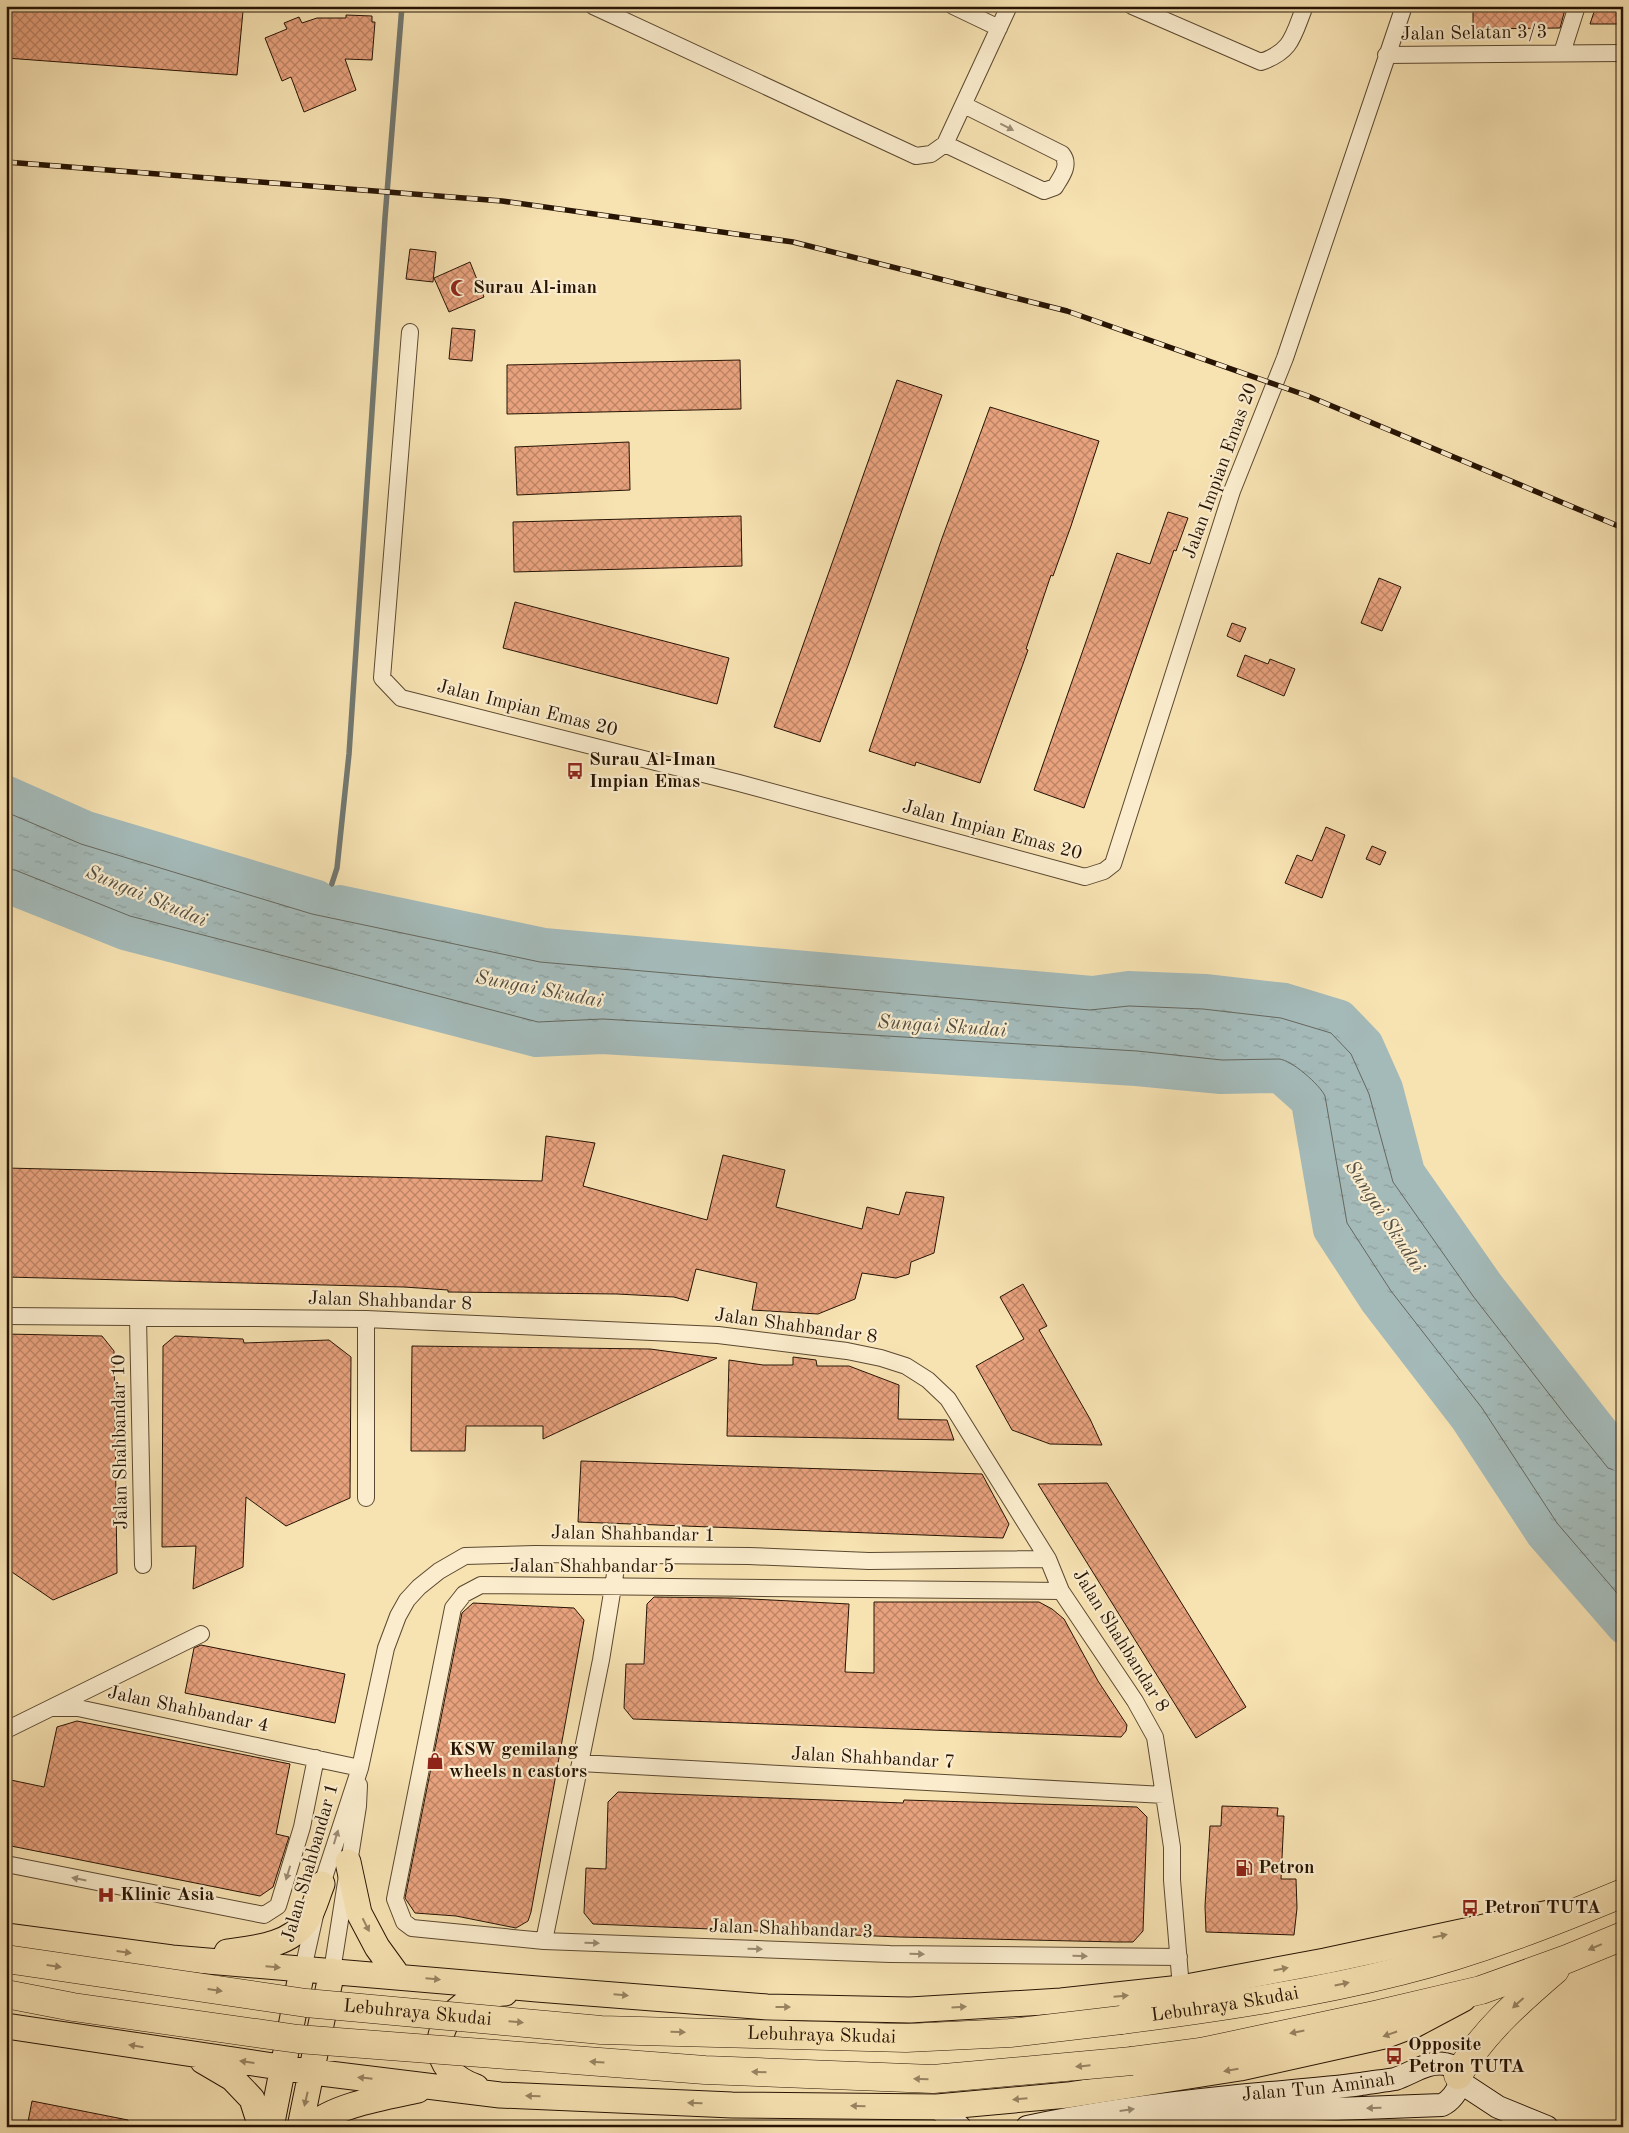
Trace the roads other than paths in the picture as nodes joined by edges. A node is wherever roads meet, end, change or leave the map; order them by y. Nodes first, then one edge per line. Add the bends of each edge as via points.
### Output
1 (593, 6) edge
2 (953, 6) edge
3 (1009, 6) edge
4 (1132, 6) edge
5 (1305, 6) edge
6 (1404, 6) edge
7 (1577, 6) edge
8 (1000, 28) junction
9 (1623, 53) edge
10 (1562, 54) junction
11 (1386, 55) junction
12 (964, 105) junction
13 (945, 144) junction
14 (410, 332) dead end
15 (6, 1316) edge
16 (138, 1318) junction
17 (366, 1319) junction
18 (366, 1498) dead end
19 (618, 1556) junction
20 (1048, 1558) junction
21 (143, 1565) dead end
22 (613, 1586) junction
23 (1062, 1592) junction
24 (201, 1634) dead end
25 (52, 1708) junction
26 (6, 1730) edge
27 (316, 1758) junction
28 (580, 1763) junction
29 (360, 1768) junction
30 (1164, 1795) junction
31 (348, 1862) junction
32 (6, 1864) edge
33 (322, 1884) junction
34 (1612, 1898) edge
35 (404, 1922) joint
36 (6, 1936) edge
37 (1623, 1936) edge
38 (544, 1941) junction
39 (1179, 1957) junction
40 (172, 1958) junction
41 (6, 1959) edge
42 (1567, 1959) junction
43 (303, 1969) junction
44 (332, 1971) junction
45 (398, 1976) junction
46 (1182, 1988) junction
47 (537, 1989) junction
48 (1481, 1990) junction
49 (6, 1994) edge
50 (6, 2026) edge
51 (184, 2054) junction
52 (283, 2068) junction
53 (312, 2072) junction
54 (1416, 2072) junction
55 (437, 2086) junction
56 (1456, 2086) junction
57 (500, 2095) junction
58 (1068, 2095) junction
59 (1422, 2106) junction
60 (937, 2107) junction
61 (261, 2127) edge
62 (271, 2127) edge
63 (300, 2127) edge
64 (310, 2127) edge
65 (960, 2127) edge
66 (1027, 2127) edge
67 (1127, 2127) edge
68 (1547, 2127) edge

1 - 13 street via 916,156 931,154
2 - 8 street
3 - 8 street
4 - 5 street via 1262,62 1286,50
6 - 11 street, Jalan Impian Emas 20
7 - 10 street, Jalan Selatan 3/3
8 - 12 street
9 - 10 street, Jalan Selatan 3/3
10 - 11 street, Jalan Selatan 3/3
11 - 14 street, Jalan Impian Emas 20 via 1285,358 1232,491 1113,864 1095,875 1085,877 739,782 401,698 382,678
12 - 13 street
12 -> 13 street via 1062,154 1066,166 1055,187 1044,191
15 - 16 street, Jalan Shahbandar 8
16 - 17 street, Jalan Shahbandar 8
16 - 21 street, Jalan Shahbandar 10
17 - 18 street
17 - 20 street, Jalan Shahbandar 8 via 718,1335 846,1351 906,1366 928,1380 948,1399
19 - 20 street, Jalan Shahbandar 1 via 749,1556 869,1561
19 - 22 street
19 - 29 street, Jalan Shahbandar 1 via 465,1556 419,1587 398,1616 386,1648
20 - 23 street, Jalan Shahbandar 8
22 - 23 street, Jalan Shahbandar 5
22 - 28 street
22 - 35 street, Jalan Shahbandar 5 via 481,1585 464,1594 453,1608 397,1881 395,1899
23 - 30 street, Jalan Shahbandar 8 via 1135,1701 1155,1737
24 - 25 street, Jalan Shahbandar 4
25 - 26 street, Jalan Shahbandar 4
25 - 27 street, Jalan Shahbandar 4 via 78,1708
27 - 29 street, Jalan Shahbandar 4
27 -> 32 street via 302,1827 278,1906 264,1915
28 - 30 street, Jalan Shahbandar 7
28 - 38 street
29 - 31 street, Jalan Shahbandar 1 via 358,1806
33 -> 29 street, Jalan Shahbandar 1
30 - 39 street, Jalan Shahbandar 8 via 1172,1847
31 - 44 street, Jalan Shahbandar 1
31 -> 45 main road via 359,1913 377,1947
33 - 40 main road via 307,1920 292,1936 262,1948
33 - 43 street, Jalan Shahbandar 1
41 -> 34 highway, Lebuhraya Skudai, bridge via 306,2003 601,2030 906,2038 1010,2032 1122,2020 1273,1998 1402,1971 1518,1936
46 -> 34 main road via 1325,1961
35 - 38 street, Jalan Shahbandar 3 via 412,1928
36 -> 40 main road
37 -> 42 highway, Lebuhraya Skudai
38 -> 39 street, Jalan Shahbandar 3 via 890,1954
39 - 46 street, Jalan Shahbandar 8
40 -> 43 main road
42 - 48 highway, Lebuhraya Skudai
42 -> 56 highway via 1508,2012 1473,2050
43 - 44 main road
43 - 52 main road
44 - 45 main road
44 - 53 main road
45 -> 47 main road
47 -> 46 main road via 767,2007 910,2010 1061,2002
47 - 57 main road via 472,1999 449,2019 442,2031 439,2045 446,2068 467,2083
48 -> 49 highway, Lebuhraya Skudai, bridge via 1201,2052 934,2079 705,2070 298,2038 73,2007
48 -> 58 main road via 1416,2024 1384,2036 1240,2068
51 -> 50 main road
52 -> 51 main road
51 - 61 main road via 208,2063 232,2078 252,2098
52 - 53 main road
52 - 62 main road
55 -> 53 main road
53 -> 63 main road
54 - 56 street, Jalan Tun Aminah via 1426,2065 1447,2064
54 - 59 street via 1411,2093
66 -> 54 street, Jalan Tun Aminah via 1068,2118 1186,2102 1331,2088 1394,2079
55 - 57 main road
55 - 64 main road via 332,2113
56 - 59 street, Jalan Tun Aminah via 1442,2105
56 - 68 street via 1498,2108
60 -> 57 main road via 732,2104
58 -> 60 main road
58 - 66 street, Jalan Tun Aminah
59 -> 67 street, Jalan Tun Aminah via 1231,2113
60 - 65 street

